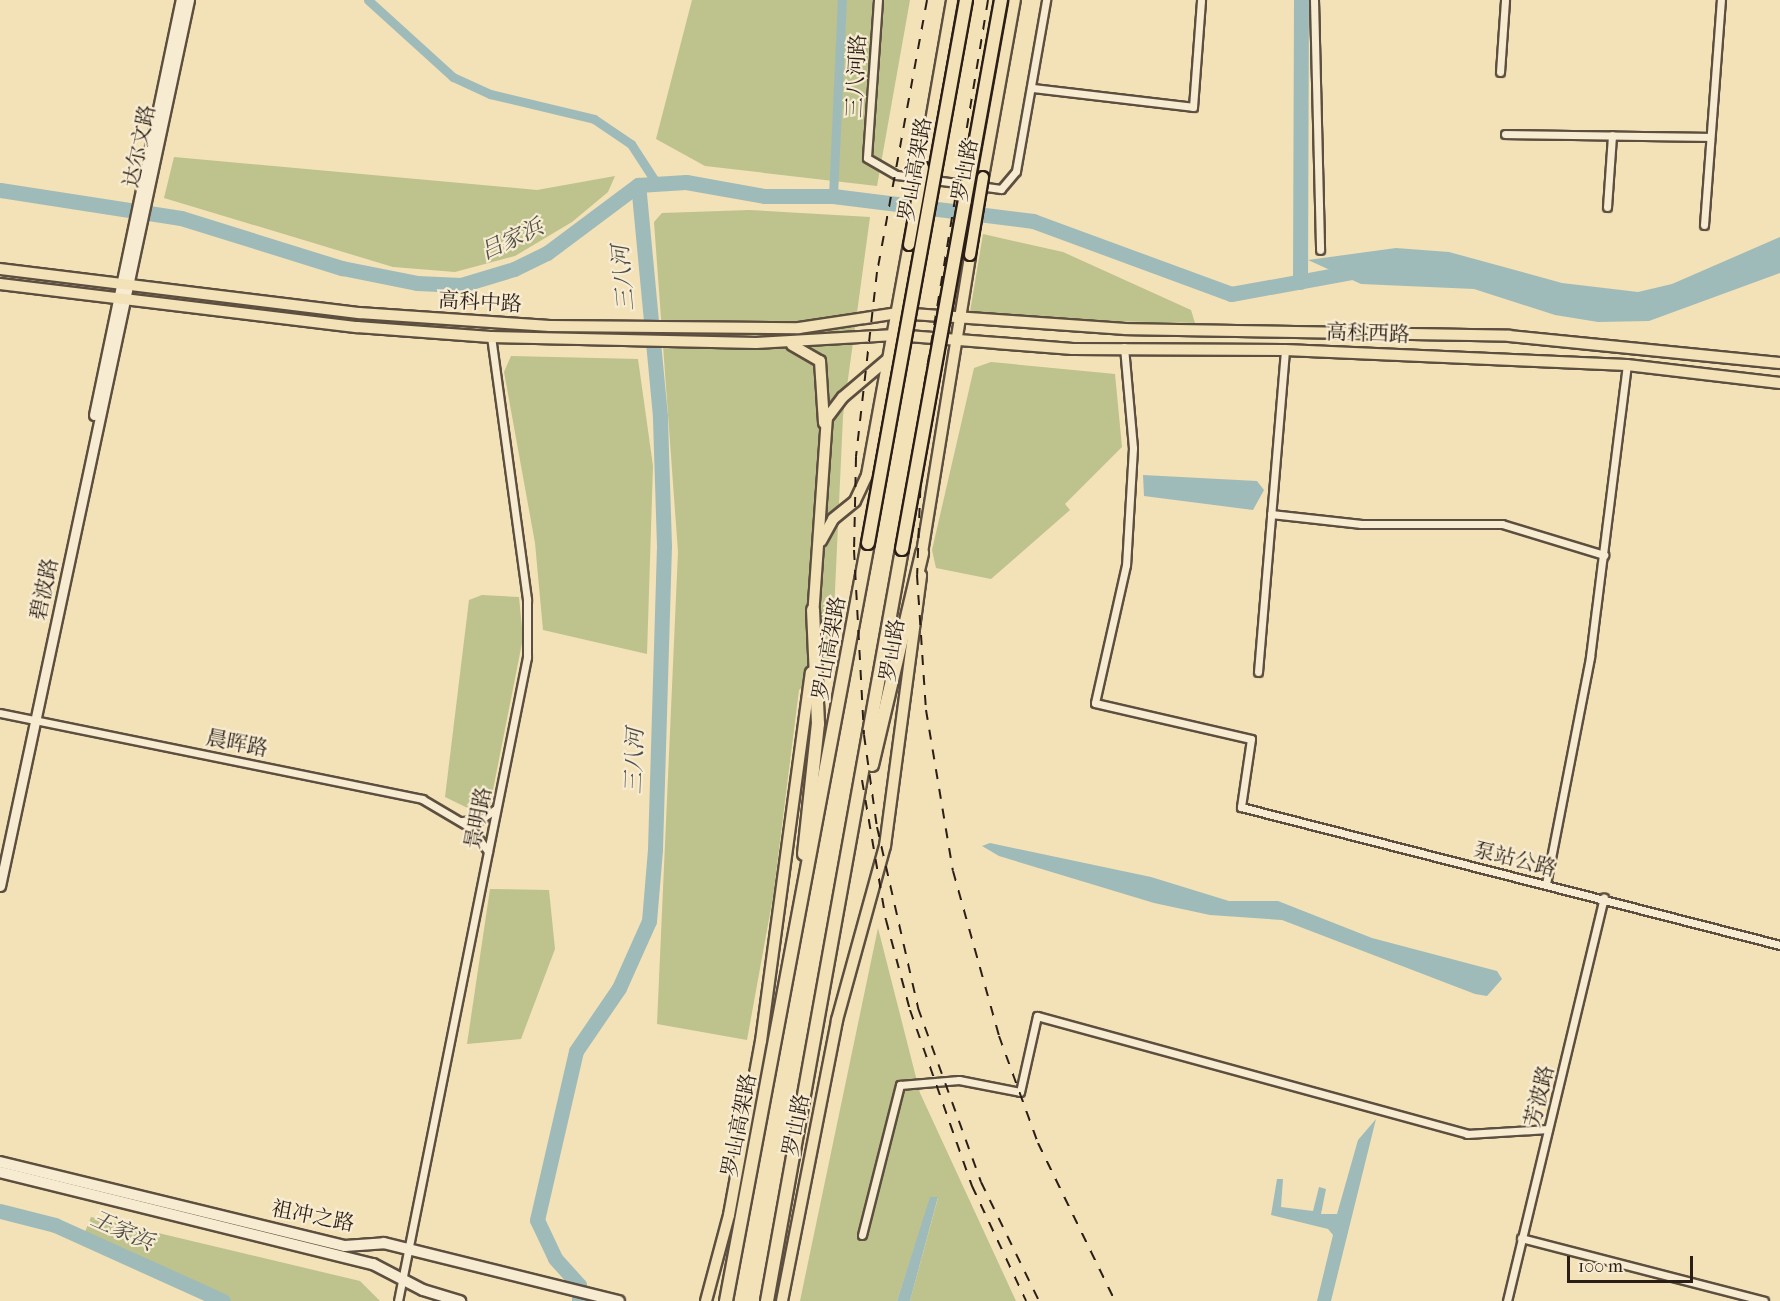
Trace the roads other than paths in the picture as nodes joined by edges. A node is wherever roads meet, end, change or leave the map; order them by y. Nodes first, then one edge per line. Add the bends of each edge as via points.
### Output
1 (181, 0) edge
2 (189, 0) edge
3 (878, 0) edge
4 (952, 0) edge
5 (966, 0) edge
6 (1001, 0) edge
7 (1015, 0) edge
8 (1046, 0) edge
9 (1201, 0) edge
10 (1314, 0) edge
11 (1506, 0) edge
12 (1721, 0) edge
13 (1500, 72) dead end
14 (1032, 88) junction
15 (1504, 134) dead end
16 (1612, 135) junction
17 (1710, 137) junction
18 (148, 174) junction
19 (1606, 207) dead end
20 (1704, 225) dead end
21 (1320, 250) dead end
22 (0, 269) edge
23 (0, 284) edge
24 (124, 285) junction
25 (121, 299) junction
26 (898, 313) junction
27 (959, 317) junction
28 (895, 335) junction
29 (491, 337) junction
30 (954, 338) junction
31 (786, 342) junction
32 (1124, 347) junction
33 (1285, 350) junction
34 (889, 358) junction
35 (1780, 363) edge
36 (1627, 365) junction
37 (1780, 383) edge
38 (824, 440) junction
39 (1271, 514) junction
40 (818, 547) junction
41 (922, 553) junction
42 (1604, 555) junction
43 (813, 610) junction
44 (1257, 672) dead end
45 (0, 713) edge
46 (32, 719) junction
47 (496, 809) junction
48 (462, 821) junction
49 (488, 851) junction
50 (0, 865) edge
51 (1546, 884) junction
52 (0, 886) edge
53 (1604, 898) junction
54 (801, 900) junction
55 (840, 909) junction
56 (1780, 945) edge
57 (1548, 1129) junction
58 (0, 1162) edge
59 (0, 1172) edge
60 (862, 1235) dead end
61 (1521, 1238) junction
62 (406, 1249) junction
63 (401, 1276) junction
64 (706, 1300) edge
65 (398, 1301) edge
66 (460, 1301) edge
67 (619, 1301) edge
68 (726, 1301) edge
69 (767, 1301) edge
70 (782, 1301) edge
71 (1507, 1301) edge
72 (1764, 1301) edge

1 - 18 street, 达尔文路
2 - 18 street, 达尔文路
3 - 14 street, 三八河路 via 866,153 870,164 897,175 1006,187 1016,171
4 - 26 main road, 罗山路, bridge
5 - 54 highway, 罗山高架路, bridge
6 - 55 highway, bridge
7 - 27 main road, 罗山路, bridge
8 - 14 street
9 - 14 street via 1193,107
10 - 21 street
11 - 13 street
12 - 17 street
15 - 16 street
16 - 17 street
16 - 19 street
17 - 20 street
18 - 24 street, 达尔文路
22 - 24 main road, 高科中路
23 - 25 main road, 高科中路
24 - 25 street, 达尔文路
24 - 26 main road, 高科中路 via 404,317 661,328 799,328
25 - 29 main road, 高科中路
25 - 46 street, 碧波路
26 - 27 main road, 高科中路
26 - 28 main road, 罗山路
27 - 30 main road, 罗山路
27 - 35 main road, 高科西路 via 1125,329 1509,336
28 - 30 main road, 高科中路
28 - 31 main road, 高科中路
28 - 34 main road, 罗山路
29 - 31 main road, 高科中路
29 - 47 street, 景明路 via 529,618 527,657
30 - 32 main road, 高科西路 via 1072,349
30 - 41 main road, 罗山路
31 - 38 main road via 820,361
32 - 33 main road, 高科西路
32 - 51 street, 泵站公路 via 1133,448 1126,565 1095,703 1251,739 1241,807
33 - 36 main road, 高科西路
33 - 39 street
34 - 38 main road, 罗山路 via 832,409
34 - 40 main road, 罗山路 via 864,485 833,519
36 - 37 main road, 高科西路
36 - 42 street
38 - 40 main road, 罗山路
39 - 42 street via 1361,524 1502,524
39 - 44 street
40 - 43 main road, 罗山路
41 - 55 highway
41 - 70 main road, 罗山路 via 885,846 837,1020
42 - 51 street via 1576,739
43 - 54 highway via 818,724
43 - 64 main road, 罗山路 via 807,729 771,976 729,1215
45 - 46 street, 晨晖路
46 - 48 street, 晨晖路 via 404,794
46 - 50 street, 碧波路
46 - 52 street, 碧波路
47 - 48 street via 480,820
47 - 49 street, 景明路
48 - 49 street, 晨晖路
49 - 62 street, 景明路
51 - 53 street, 泵站公路
53 - 56 street, 泵站公路
53 - 57 street, 芳波路
54 - 68 highway, 罗山高架路
55 - 69 highway
57 - 60 street via 1467,1134 1037,1016 1020,1092 959,1080 900,1085
57 - 61 street, 芳波路
58 - 62 main road, 祖冲之路 via 345,1246 384,1243
59 - 63 main road, 祖冲之路 via 373,1264
61 - 71 street, 芳波路
61 - 72 street
62 - 63 street, 景明路
62 - 67 main road, 祖冲之路
63 - 65 street, 景明路
63 - 66 main road, 祖冲之路 via 423,1290

